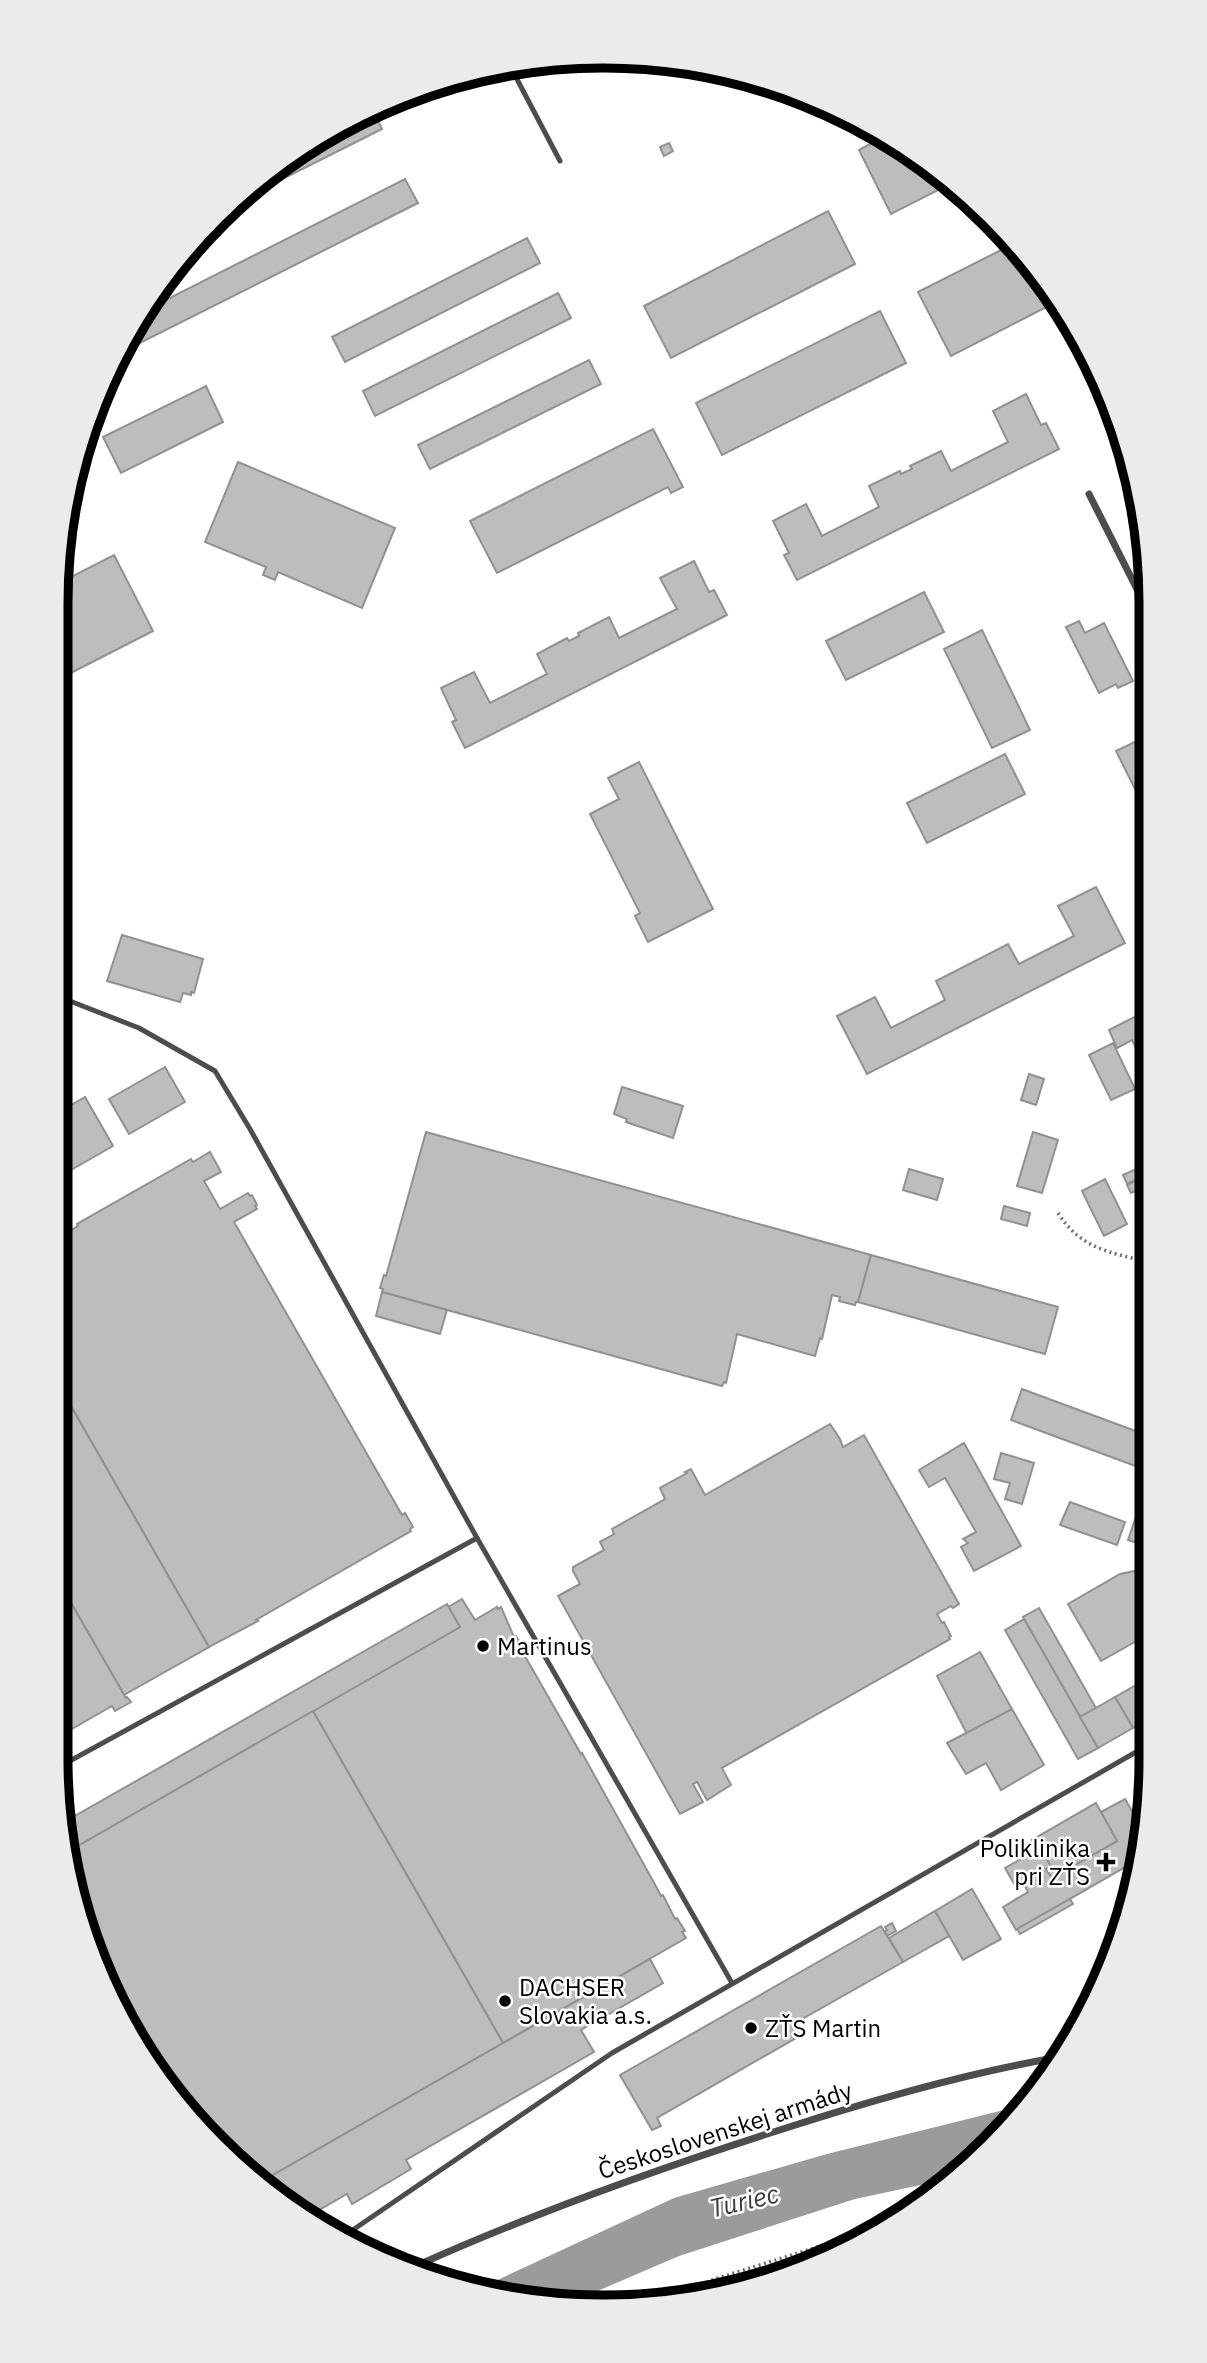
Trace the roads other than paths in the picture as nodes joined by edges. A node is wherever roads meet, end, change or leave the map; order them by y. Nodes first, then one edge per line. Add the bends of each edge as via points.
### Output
1 (515, 76) edge
2 (560, 161) dead end
3 (1089, 494) dead end
4 (1139, 592) edge
5 (68, 1000) edge
6 (477, 1538) junction
7 (1139, 1750) edge
8 (68, 1762) edge
9 (732, 1983) junction
10 (1047, 2059) edge
11 (351, 2231) edge
12 (423, 2263) edge

1 - 2 lane
3 - 4 street
5 - 6 lane via 139,1028 215,1071
6 - 8 lane
6 - 9 lane
7 - 9 lane
9 - 11 lane via 612,2053
10 - 12 street, Československej armády via 849,2108 713,2151 610,2187

